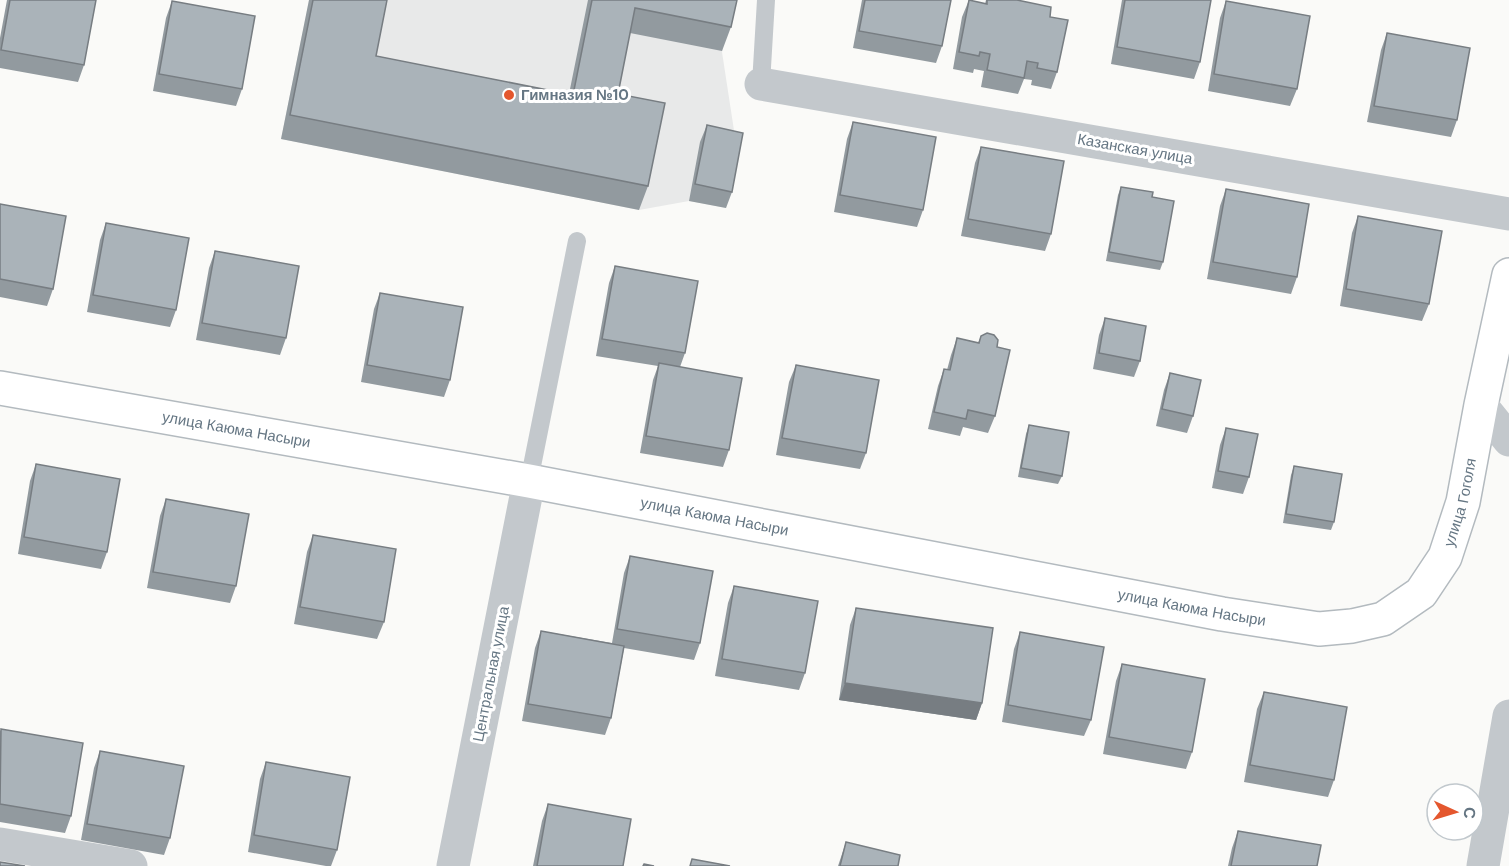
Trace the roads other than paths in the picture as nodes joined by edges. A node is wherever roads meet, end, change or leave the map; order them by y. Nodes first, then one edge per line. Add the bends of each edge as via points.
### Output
1 (766, 0) edge
2 (761, 84) joint
3 (1509, 214) edge
4 (577, 241) dead end
5 (1509, 275) edge
6 (0, 388) edge
7 (1481, 405) junction
8 (1509, 441) edge
9 (529, 481) junction
10 (1421, 593) joint
11 (1509, 716) edge
12 (0, 844) edge
13 (131, 866) edge
14 (453, 866) edge
15 (1483, 866) edge

1 - 2 lane
2 - 3 street, Казанская улица
4 - 9 lane
5 - 7 main road, улица Гоголя
6 - 9 main road, улица Каюма Насыри
7 - 8 street
7 - 10 main road, улица Гоголя via 1463,502 1445,558
9 - 10 main road, улица Каюма Насыри via 1222,614 1319,629 1383,619
9 - 14 street, Центральная улица
11 - 15 street
12 - 13 street

